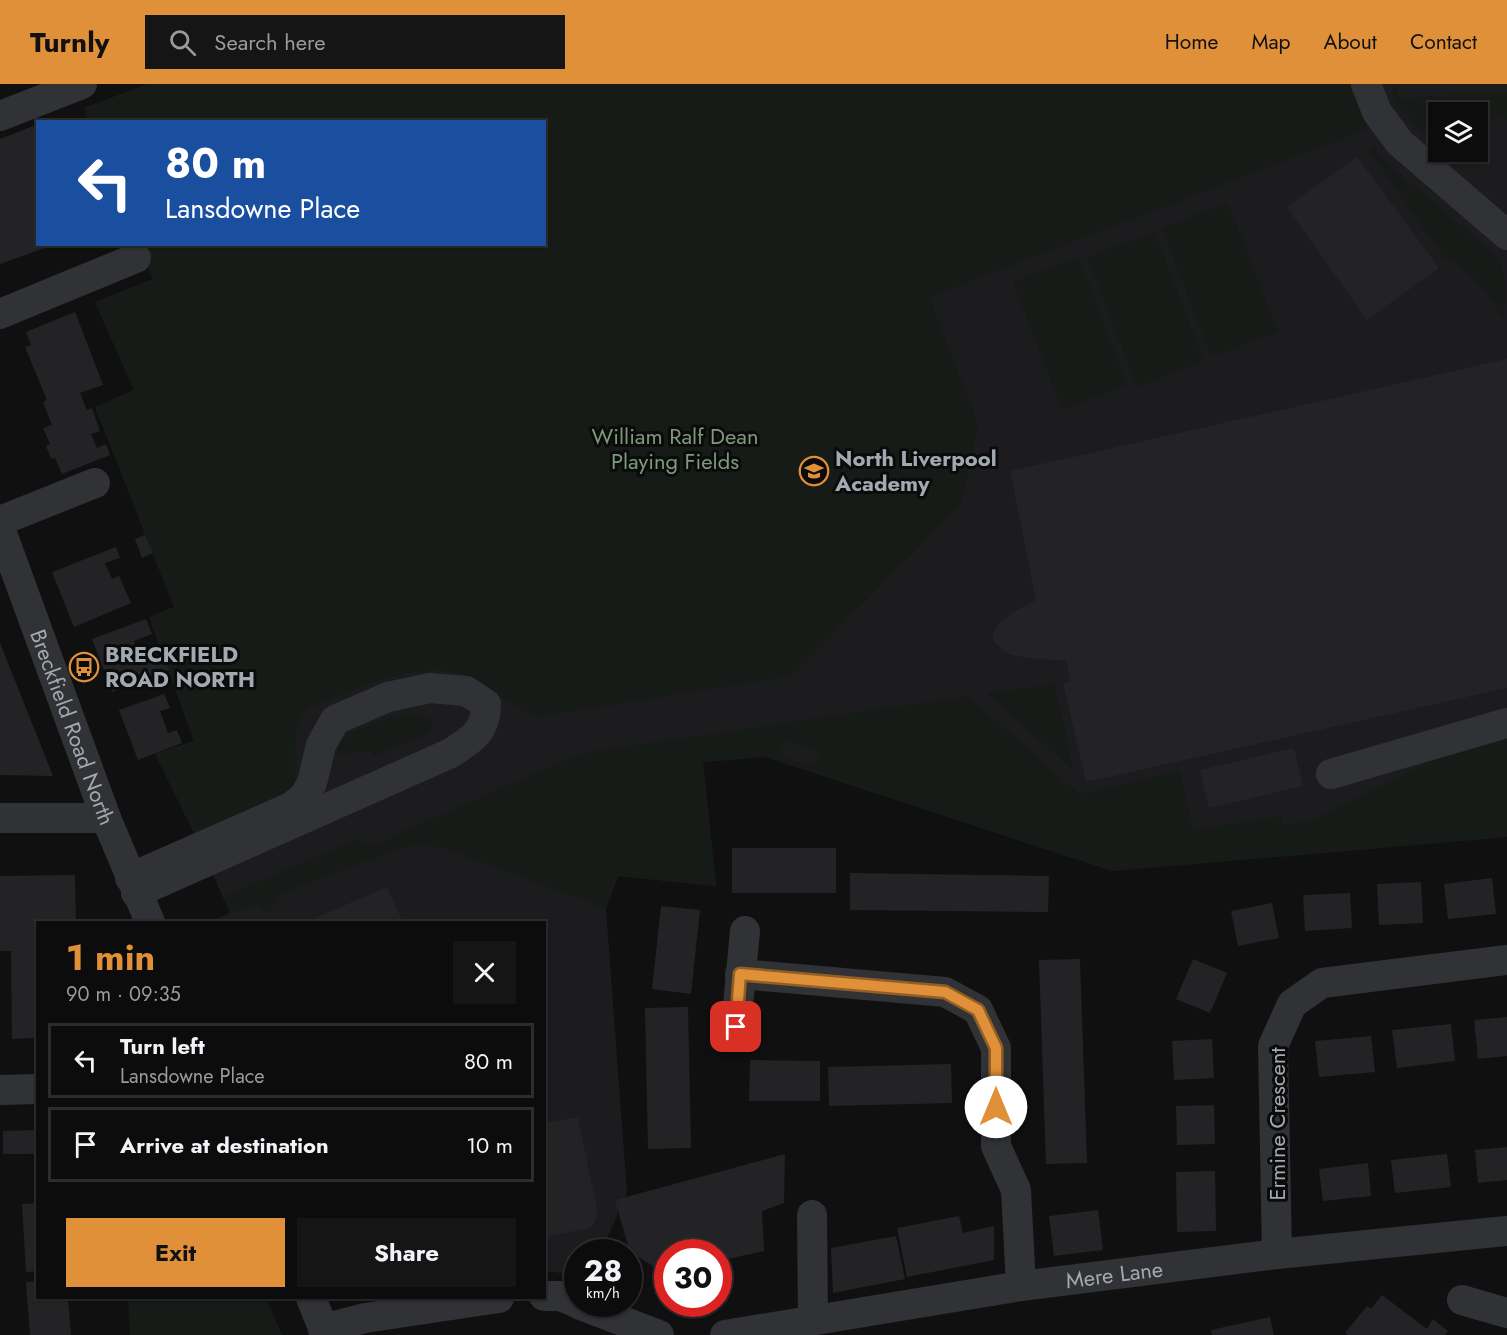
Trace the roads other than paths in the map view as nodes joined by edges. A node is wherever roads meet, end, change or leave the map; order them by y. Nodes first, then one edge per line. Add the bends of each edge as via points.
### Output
1 (82, 84) edge
2 (1366, 84) edge
3 (0, 116) edge
4 (1507, 235) edge
5 (136, 258) dead end
6 (0, 314) edge
7 (95, 483) dead end
8 (0, 521) edge
9 (3, 545) edge
10 (1507, 723) edge
11 (1331, 774) dead end
12 (0, 818) edge
13 (106, 818) junction
14 (133, 885) junction
15 (150, 921) edge
16 (745, 930) dead end
17 (1507, 960) edge
18 (740, 974) junction
19 (736, 1027) dead end
20 (36, 1089) edge
21 (0, 1090) edge
22 (812, 1215) dead end
23 (1507, 1231) edge
24 (1277, 1254) junction
25 (1021, 1286) junction
26 (546, 1296) edge
27 (564, 1298) edge
28 (311, 1299) edge
29 (492, 1299) edge
30 (1462, 1300) dead end
31 (1507, 1313) edge
32 (613, 1317) edge
33 (813, 1321) junction
34 (324, 1332) edge
35 (659, 1335) edge
36 (727, 1335) edge

1 - 3 street
2 - 4 street via 1377,112 1400,143
5 - 6 street
7 - 8 street
9 - 13 street, Breckfield Road North
10 - 11 street
12 - 13 street
13 - 14 street, Breckfield Road North
14 - 14 street via 304,797 312,783 321,745 335,720 388,697 430,688 466,691 486,704 486,717 477,735 451,753
14 - 15 street, Breckfield Road North
16 - 18 street
17 - 24 street, Ermine Crescent via 1322,983 1292,1004 1273,1046
18 - 19 street
18 - 25 street via 945,992 978,1010 996,1048 996,1146 1016,1190
20 - 21 street
22 - 33 street
23 - 24 street, Mere Lane
24 - 25 street, Mere Lane
25 - 33 street, Mere Lane
26 - 27 street
28 - 34 street
29 - 34 street via 365,1318
30 - 31 street
32 - 35 street
33 - 36 street, Mere Lane

